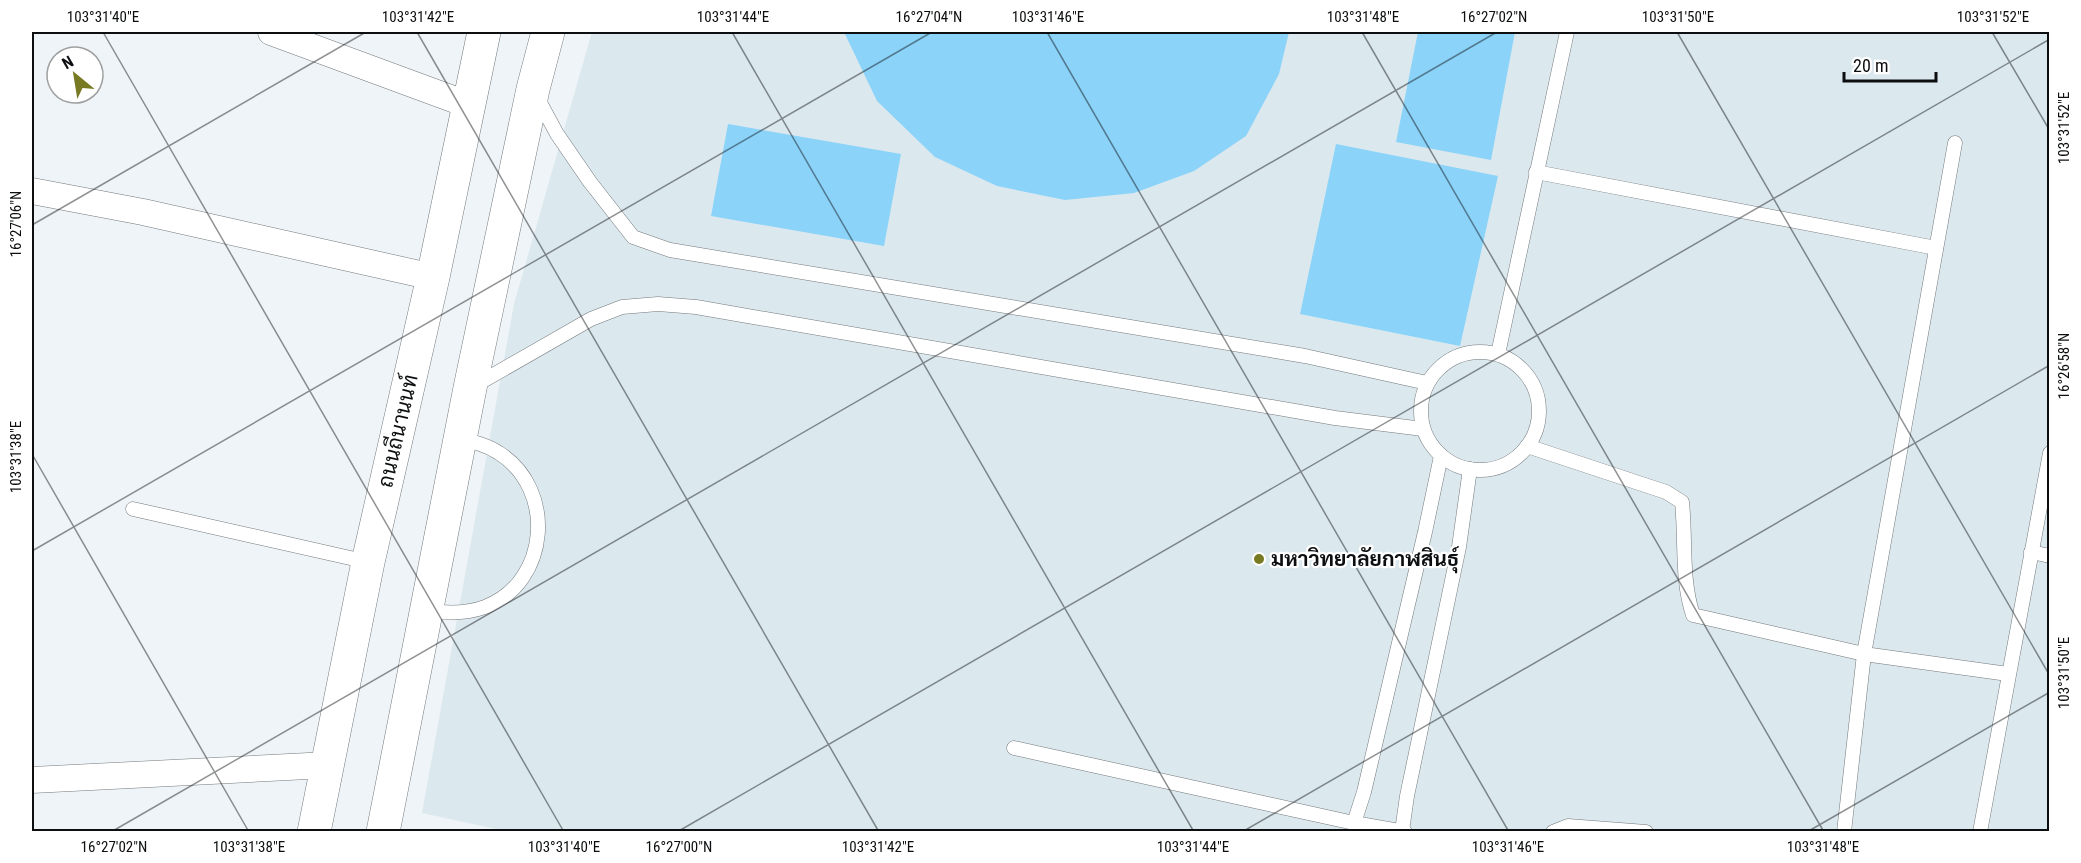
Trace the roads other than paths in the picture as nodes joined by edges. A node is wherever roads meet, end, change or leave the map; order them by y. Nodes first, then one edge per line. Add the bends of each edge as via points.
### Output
1 (271, 32) edge
2 (484, 32) edge
3 (548, 32) edge
4 (1567, 32) edge
5 (533, 89) junction
6 (469, 105) junction
7 (1955, 143) dead end
8 (1536, 172) junction
9 (32, 191) edge
10 (1936, 248) junction
11 (433, 277) junction
12 (1498, 354) junction
13 (1427, 383) junction
14 (470, 388) junction
15 (1423, 429) junction
16 (460, 439) junction
17 (1527, 446) junction
18 (2049, 453) edge
19 (1441, 456) junction
20 (1470, 469) junction
21 (132, 509) dead end
22 (2031, 552) junction
23 (2049, 556) edge
24 (368, 562) junction
25 (427, 610) junction
26 (1864, 654) junction
27 (2008, 674) junction
28 (1014, 748) dead end
29 (328, 765) junction
30 (32, 780) edge
31 (1354, 823) junction
32 (314, 831) edge
33 (383, 831) edge
34 (1403, 831) edge
35 (1553, 831) edge
36 (1646, 831) edge
37 (1844, 831) edge
38 (1980, 831) edge

1 - 6 street
2 - 6 main road, ถนนถีนานนท์
3 - 5 main road
4 - 8 lane
5 - 13 lane via 557,134 633,237 661,247 1305,356
5 - 14 main road
6 - 11 main road, ถนนถีนานนท์
7 - 10 lane
8 - 10 lane
8 - 12 lane
9 - 11 street
10 - 26 lane
11 - 24 main road, ถนนถีนานนท์
12 - 13 lane via 1482,351 1450,359
12 - 17 lane via 1525,371 1539,400 1535,432
13 - 15 lane via 1421,397
14 - 15 lane via 591,319 622,307 658,304 696,307 1335,418
14 - 16 main road
15 - 19 lane
16 - 25 main road
16 - 25 lane via 500,453 527,482 538,511 537,543 520,580 488,606 447,614
17 - 20 lane via 1502,466
17 - 26 lane via 1666,492 1682,502 1687,595 1693,615
18 - 22 lane
19 - 20 lane
19 - 31 lane
20 - 34 lane via 1459,547
21 - 24 lane
22 - 23 lane
22 - 27 lane
24 - 29 main road, ถนนถีนานนท์
25 - 33 main road
26 - 27 lane
26 - 37 lane
27 - 38 lane
28 - 31 lane
29 - 30 street
29 - 32 main road, ถนนถีนานนท์
31 - 34 lane
35 - 36 lane via 1568,826

